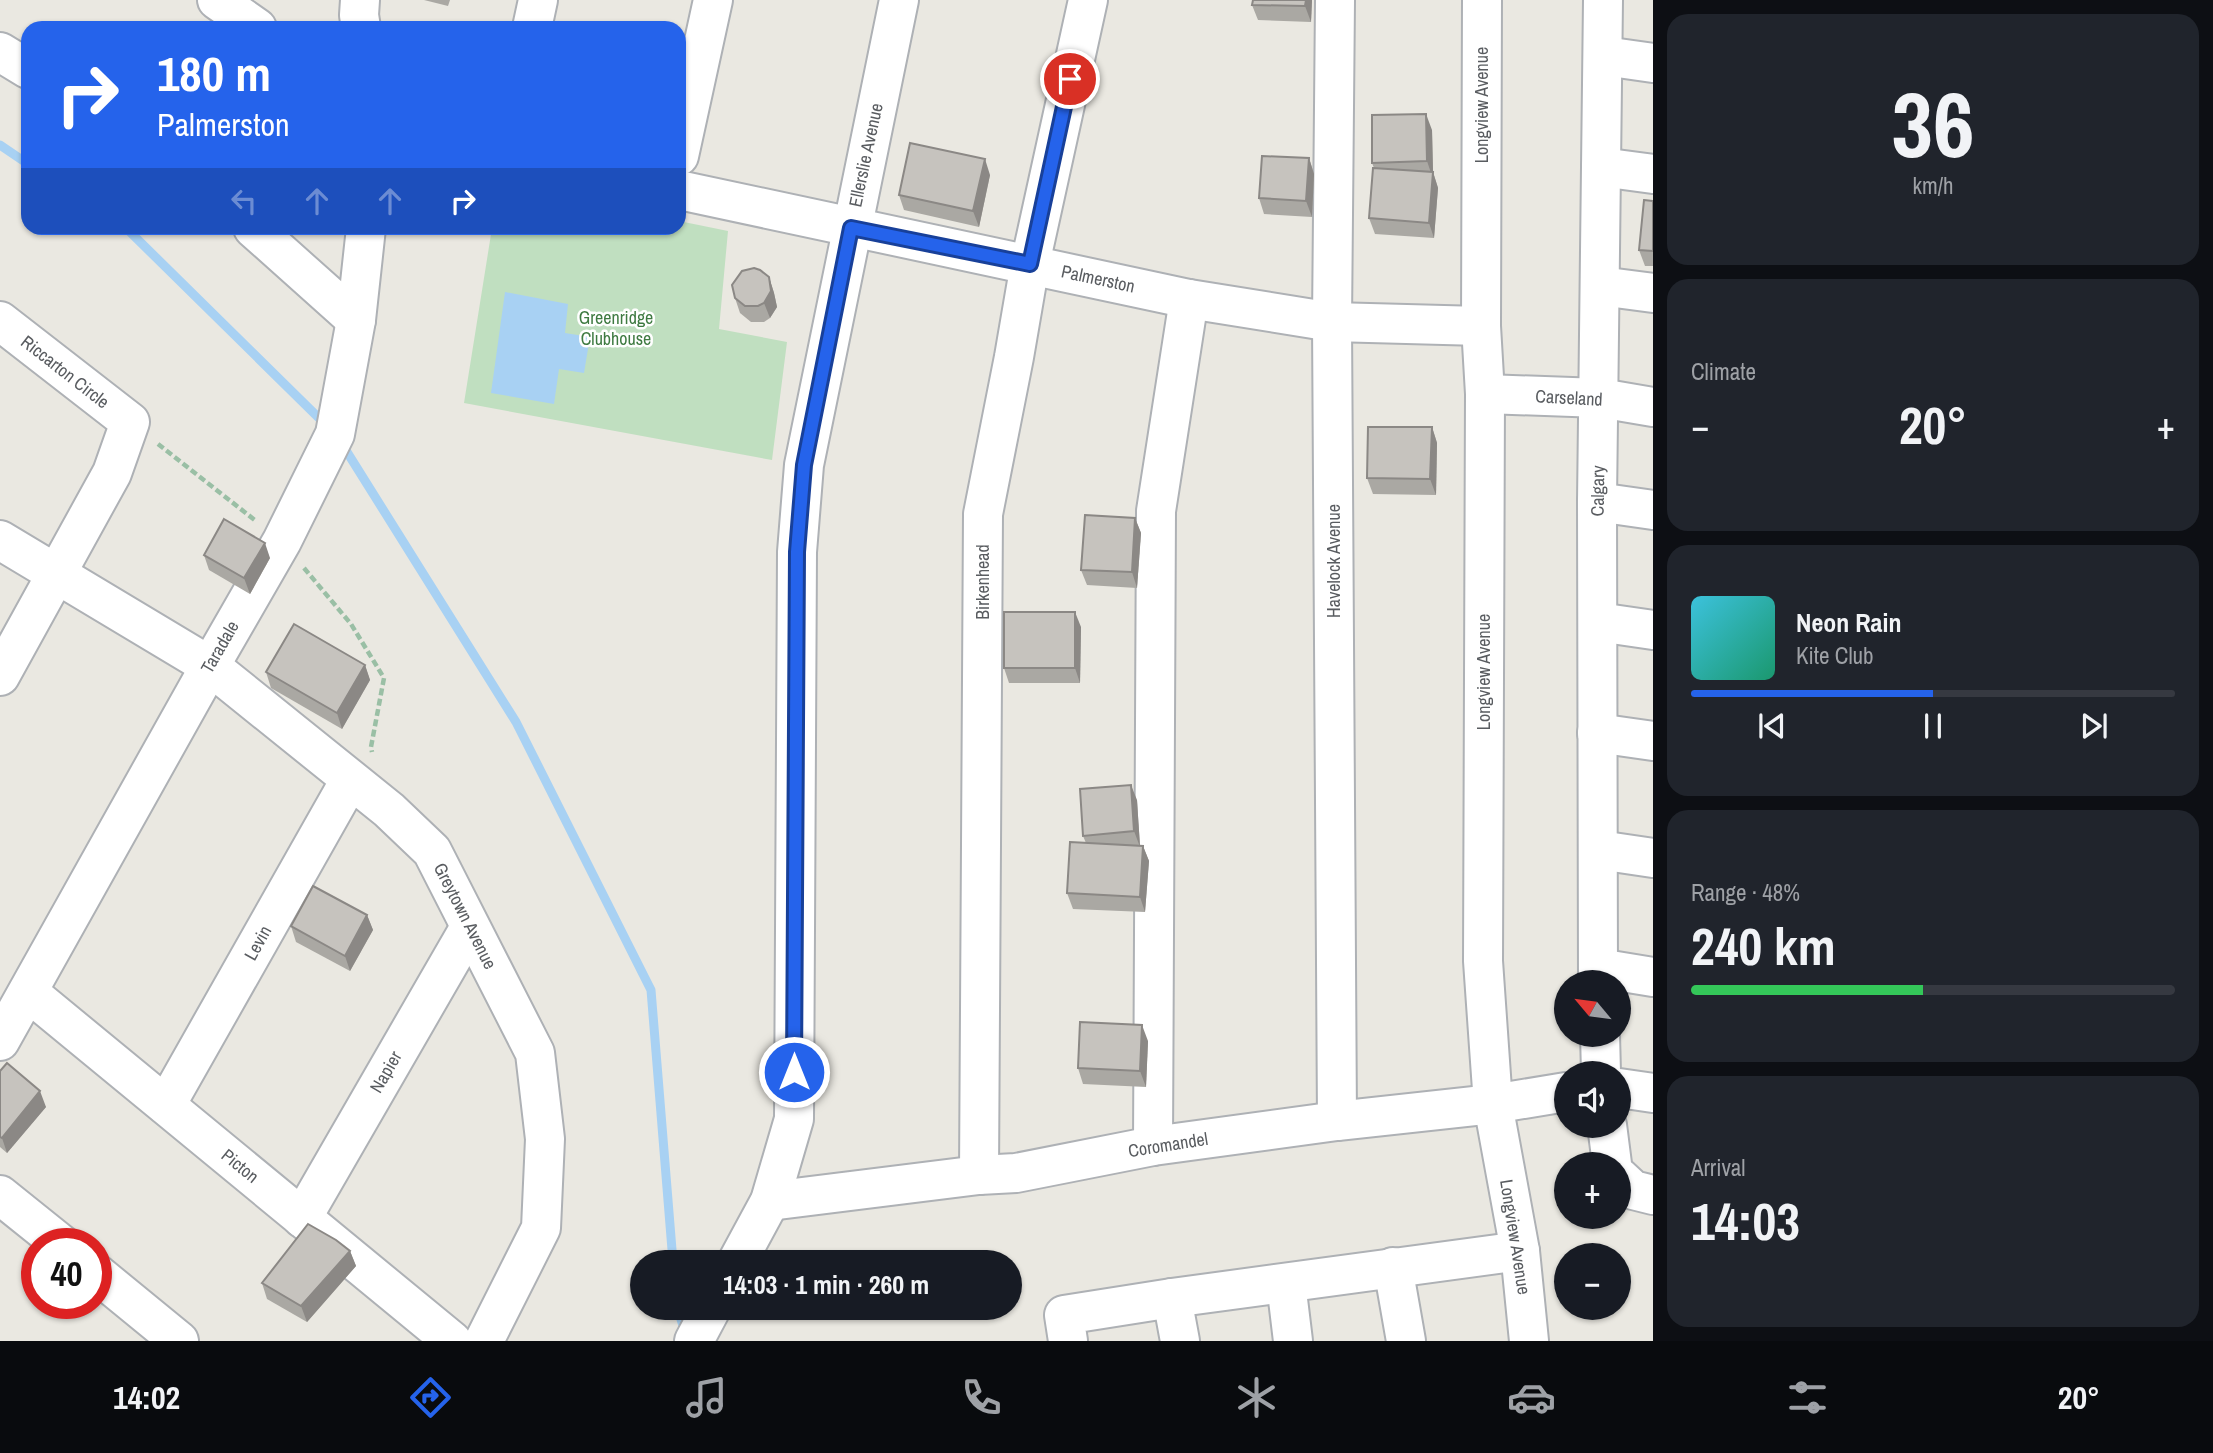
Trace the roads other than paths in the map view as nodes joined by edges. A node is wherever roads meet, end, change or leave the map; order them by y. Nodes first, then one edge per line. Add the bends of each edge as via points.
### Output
1 (218, 0) edge
2 (360, 0) edge
3 (538, 0) edge
4 (713, 0) edge
5 (899, 0) edge
6 (1087, 0) edge
7 (1335, 0) edge
8 (1482, 0) edge
9 (1603, 0) edge
10 (247, 21) edge
11 (360, 21) edge
12 (534, 21) edge
13 (0, 52) edge
14 (1604, 56) junction
15 (1653, 63) edge
16 (21, 65) edge
17 (686, 124) edge
18 (1601, 167) junction
19 (1653, 174) edge
20 (686, 192) edge
21 (851, 228) junction
22 (261, 235) edge
23 (365, 235) edge
24 (1030, 264) junction
25 (1600, 286) junction
26 (1653, 293) edge
27 (1189, 299) junction
28 (356, 320) junction
29 (0, 321) edge
30 (1332, 322) junction
31 (1481, 326) junction
32 (1485, 394) junction
33 (1600, 398) junction
34 (1653, 407) edge
35 (1597, 502) junction
36 (1653, 510) edge
37 (0, 540) edge
38 (58, 574) junction
39 (1598, 622) junction
40 (1653, 630) edge
41 (210, 666) junction
42 (0, 676) edge
43 (1597, 733) junction
44 (1653, 741) edge
45 (362, 770) junction
46 (1599, 850) junction
47 (1653, 858) edge
48 (470, 927) junction
49 (1598, 970) edge
50 (1631, 976) edge
51 (1653, 977) edge
52 (28, 992) junction
53 (0, 1041) edge
54 (1631, 1090) edge
55 (1653, 1093) edge
56 (1554, 1094) edge
57 (1493, 1104) junction
58 (166, 1105) junction
59 (1337, 1121) junction
60 (1153, 1146) junction
61 (979, 1175) junction
62 (1631, 1188) edge
63 (0, 1195) edge
64 (1653, 1195) edge
65 (770, 1201) junction
66 (302, 1218) junction
67 (41, 1228) edge
68 (743, 1250) edge
69 (1520, 1251) junction
70 (1393, 1267) junction
71 (1286, 1283) junction
72 (112, 1286) edge
73 (1172, 1298) junction
74 (1066, 1328) edge
75 (498, 1337) edge
76 (179, 1341) edge
77 (452, 1341) edge
78 (1180, 1341) edge
79 (1293, 1341) edge
80 (1406, 1341) edge
81 (1529, 1341) edge

1 - 10 street
2 - 11 street
3 - 12 street
4 - 17 street
5 - 21 street, Ellerslie Avenue
6 - 24 street, Birkenhead
7 - 30 street, Havelock Avenue
8 - 31 street, Longview Avenue
9 - 14 street, Calgary
13 - 16 street
14 - 15 street
14 - 18 street, Calgary
18 - 19 street
18 - 25 street, Calgary
20 - 21 street, Palmerston
21 - 24 street, Palmerston
21 - 65 street, Ellerslie Avenue via 804,465 797,552 794,1119
22 - 28 street
23 - 28 street, Taradale
24 - 27 street, Palmerston
24 - 61 street, Birkenhead via 983,514
25 - 26 street
25 - 33 street, Calgary
27 - 30 street, Palmerston
27 - 60 street via 1156,511
28 - 41 street, Taradale via 335,434 282,541
29 - 38 street, Riccarton Circle via 130,422 112,473
30 - 31 street, Palmerston
30 - 59 street, Havelock Avenue
31 - 32 street, Longview Avenue
32 - 33 street, Carseland
32 - 57 street, Longview Avenue via 1483,961
33 - 34 street, Carseland
33 - 35 street, Calgary
35 - 36 street
35 - 39 street, Calgary
37 - 38 street, Greytown Avenue
38 - 41 street, Greytown Avenue
38 - 42 street
39 - 40 street
39 - 43 street, Calgary
41 - 45 street, Greytown Avenue
41 - 52 street, Taradale
43 - 44 street
43 - 46 street, Calgary
45 - 48 street, Greytown Avenue via 389,810 432,851
45 - 58 street, Levin
46 - 47 street
46 - 49 street, Calgary
48 - 66 street, Napier
48 - 75 street, Greytown Avenue via 535,1053 545,1139 541,1228
50 - 51 street
52 - 53 street, Taradale
52 - 58 street, Picton
54 - 55 street
56 - 57 street, Coromandel
57 - 59 street, Coromandel
57 - 69 street, Longview Avenue
58 - 66 street, Picton
59 - 60 street, Coromandel
60 - 61 street, Coromandel via 1016,1173
61 - 65 street, Coromandel
62 - 64 street
63 - 67 street
65 - 68 street, Ellerslie Avenue
66 - 77 street, Picton
69 - 70 street
69 - 81 street, Longview Avenue
70 - 71 street
70 - 80 street
71 - 73 street
71 - 79 street
72 - 76 street
73 - 74 street
73 - 78 street

